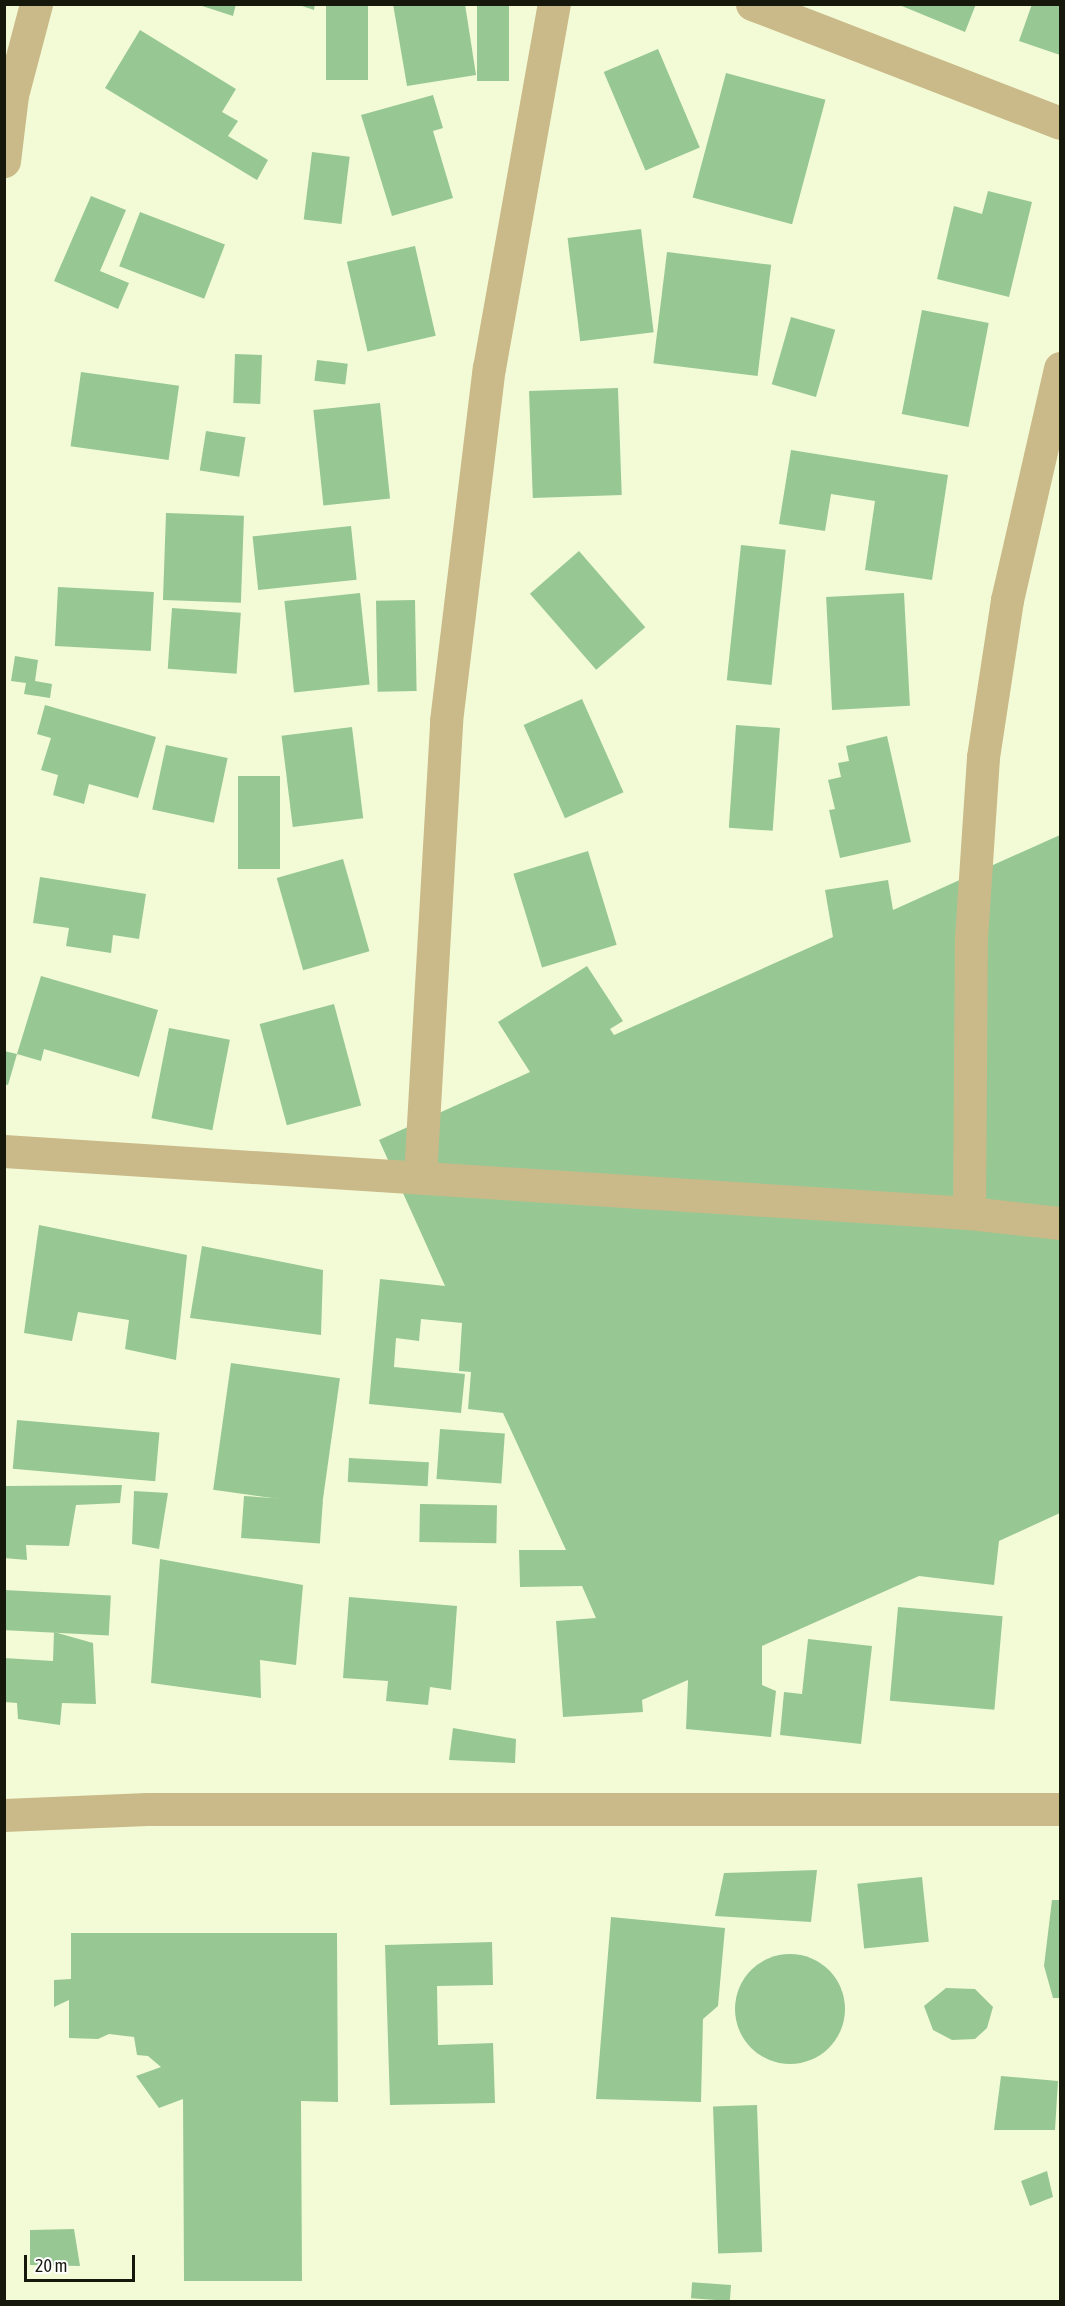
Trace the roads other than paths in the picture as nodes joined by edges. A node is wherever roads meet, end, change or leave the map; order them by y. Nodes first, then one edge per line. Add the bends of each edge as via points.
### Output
1 (36, 4) edge
2 (554, 4) edge
3 (752, 4) edge
4 (1060, 123) edge
5 (4, 161) edge
6 (1060, 368) edge
7 (4, 1151) edge
8 (420, 1176) junction
9 (969, 1213) junction
10 (1060, 1224) edge
11 (1060, 1809) edge
12 (4, 1815) edge

1 - 5 street via 12,95
2 - 8 street via 489,368 447,709
3 - 4 street
6 - 9 street via 1007,600 982,757 971,938
7 - 8 street
8 - 9 street
9 - 10 street
11 - 12 street via 147,1809

